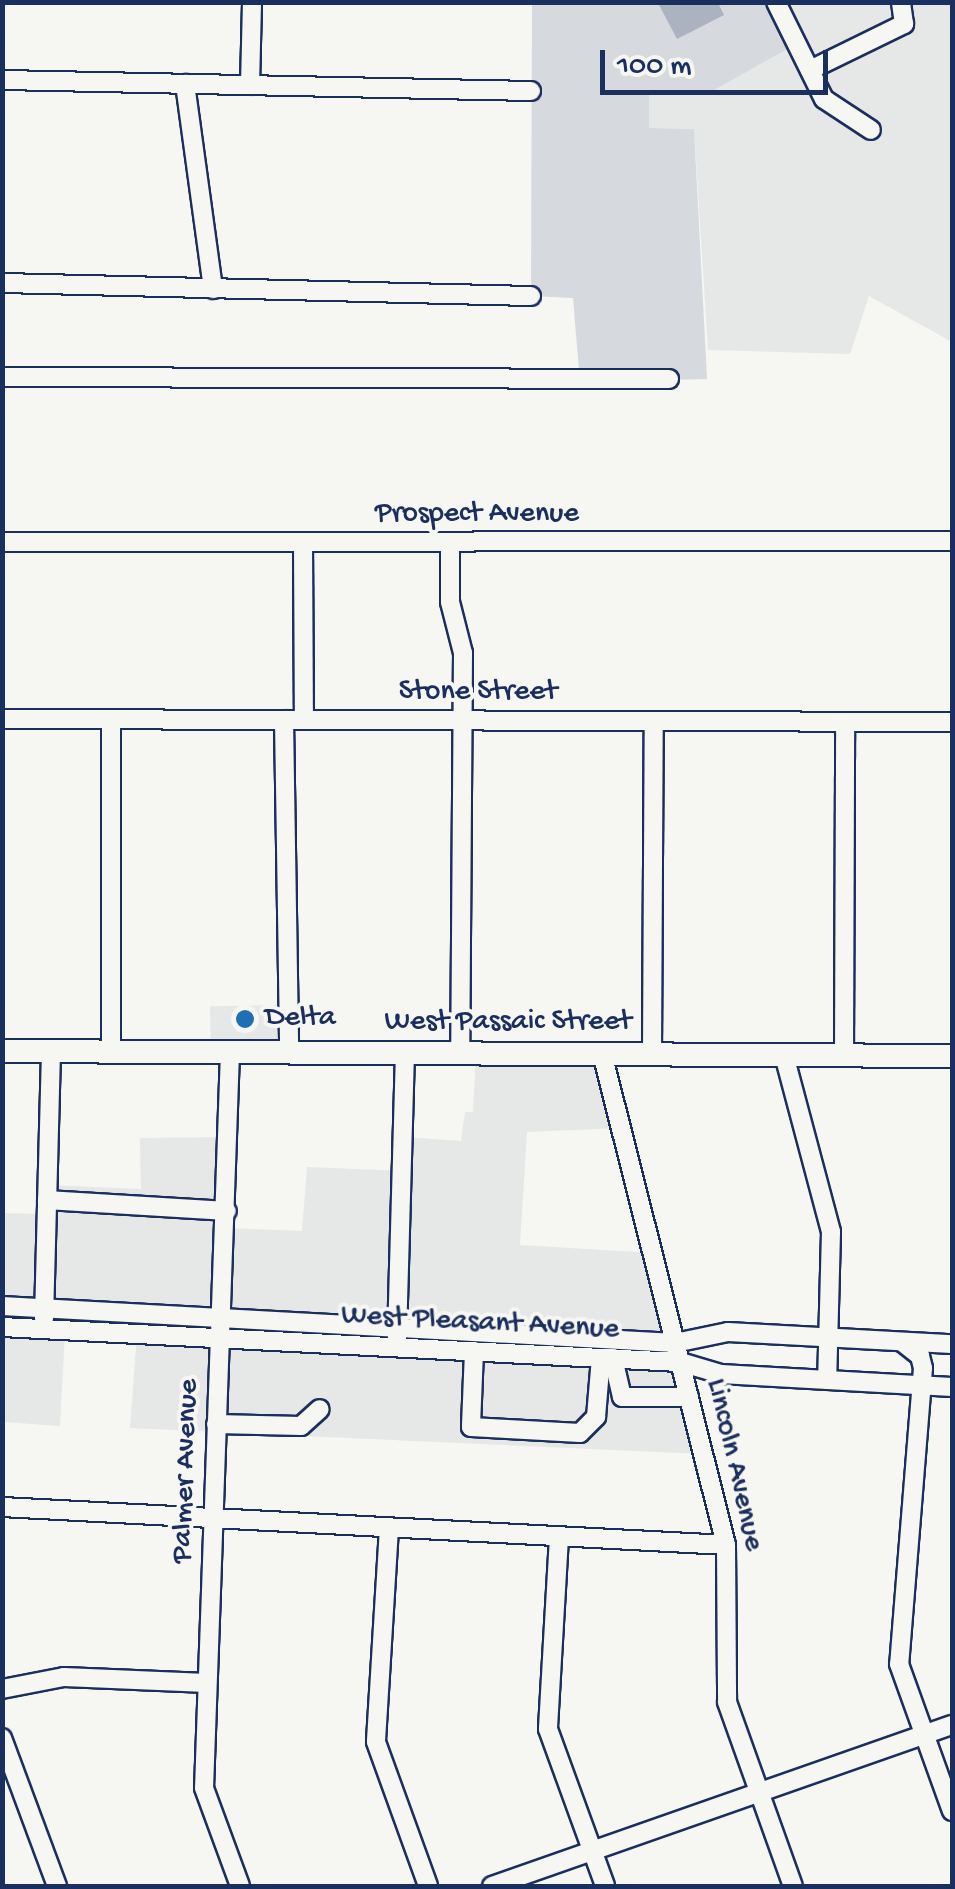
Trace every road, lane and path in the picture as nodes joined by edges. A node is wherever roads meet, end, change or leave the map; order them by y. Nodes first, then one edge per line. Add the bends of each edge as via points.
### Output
1 (252, 2) edge
2 (776, 2) edge
3 (901, 2) edge
4 (810, 70) junction
5 (2, 80) edge
6 (185, 84) junction
7 (250, 85) junction
8 (531, 90) dead end
9 (871, 130) dead end
10 (2, 284) edge
11 (213, 288) junction
12 (531, 296) dead end
13 (2, 377) edge
14 (670, 379) dead end
15 (2, 542) edge
16 (303, 542) junction
17 (450, 542) junction
18 (952, 542) edge
19 (2, 719) edge
20 (111, 720) junction
21 (294, 720) junction
22 (463, 720) junction
23 (654, 721) junction
24 (845, 722) junction
25 (952, 722) edge
26 (2, 1052) edge
27 (50, 1052) junction
28 (111, 1052) junction
29 (230, 1052) junction
30 (289, 1052) junction
31 (460, 1053) junction
32 (602, 1053) junction
33 (405, 1054) junction
34 (652, 1054) junction
35 (784, 1056) junction
36 (844, 1056) junction
37 (952, 1056) edge
38 (47, 1200) junction
39 (226, 1211) junction
40 (2, 1306) edge
41 (44, 1308) junction
42 (221, 1318) junction
43 (2, 1327) edge
44 (398, 1328) junction
45 (44, 1329) junction
46 (830, 1337) junction
47 (220, 1338) junction
48 (897, 1340) junction
49 (675, 1342) junction
50 (952, 1344) edge
51 (396, 1348) junction
52 (474, 1352) junction
53 (607, 1358) junction
54 (680, 1362) junction
55 (827, 1380) junction
56 (918, 1385) junction
57 (952, 1387) edge
58 (689, 1397) junction
59 (320, 1409) dead end
60 (216, 1424) junction
61 (2, 1507) edge
62 (212, 1518) junction
63 (390, 1528) junction
64 (559, 1536) junction
65 (726, 1546) junction
66 (207, 1683) junction
67 (2, 1689) edge
68 (952, 1725) edge
69 (924, 1732) junction
70 (2, 1738) edge
71 (758, 1792) junction
72 (952, 1811) edge
73 (592, 1851) junction
74 (57, 1886) edge
75 (240, 1886) edge
76 (428, 1886) edge
77 (492, 1886) edge
78 (605, 1886) edge
79 (792, 1886) edge

1 - 7 street
2 - 4 street
3 - 4 street via 904,24
4 - 9 street via 824,98
5 - 6 street
6 - 7 street
6 - 11 street
7 - 8 street
10 - 11 street
11 - 12 street
13 - 14 street
15 - 16 street, Prospect Avenue
16 - 17 street, Prospect Avenue
16 - 21 street
17 - 18 street, Prospect Avenue
17 - 22 street
19 - 20 street, Stone Street
20 - 21 street, Stone Street
20 - 28 street
21 - 22 street, Stone Street
21 - 30 street
22 - 23 street, Stone Street
22 - 31 street
23 - 24 street, Stone Street
23 - 34 street
24 - 25 street, Stone Street
24 - 36 street
26 - 27 main road, West Passaic Street
27 - 28 main road, West Passaic Street
27 - 38 street
28 - 29 main road, West Passaic Street
29 - 30 main road, West Passaic Street
29 - 39 street, Palmer Avenue
30 - 33 main road, West Passaic Street
31 - 32 main road, West Passaic Street
31 - 33 main road, West Passaic Street
32 - 34 main road, West Passaic Street
32 - 49 street, Lincoln Avenue
33 - 44 street
34 - 35 main road, West Passaic Street
35 - 36 main road, West Passaic Street
35 - 46 street via 831,1232
36 - 37 main road, West Passaic Street
38 - 39 street
38 - 41 street
39 - 42 street, Palmer Avenue
40 - 41 street, West Pleasant Avenue
41 - 42 street, West Pleasant Avenue
41 - 45 street
42 - 44 street, West Pleasant Avenue
42 - 47 street, Palmer Avenue
43 - 45 street, West Pleasant Avenue
44 - 49 street, West Pleasant Avenue
44 - 51 street
45 - 47 street, West Pleasant Avenue
46 - 48 street, West Pleasant Avenue
46 - 49 street, West Pleasant Avenue via 728,1332
46 - 55 street
47 - 51 street, West Pleasant Avenue
47 - 60 street, Palmer Avenue
48 - 50 street, West Pleasant Avenue
48 - 56 street via 920,1356
49 - 54 street, Lincoln Avenue
51 - 52 street, West Pleasant Avenue
52 - 53 street, West Pleasant Avenue
52 - 53 street via 471,1427 580,1433 596,1417
53 - 54 street, West Pleasant Avenue
53 - 58 street via 622,1396
54 - 55 street, West Pleasant Avenue via 721,1374
54 - 58 street, Lincoln Avenue
55 - 56 street, West Pleasant Avenue
56 - 57 street, West Pleasant Avenue
56 - 69 street via 900,1664
58 - 65 street, Lincoln Avenue
59 - 60 street via 300,1426
60 - 62 street, Palmer Avenue
61 - 62 street
62 - 63 street
62 - 66 street, Palmer Avenue
63 - 64 street
63 - 76 street via 376,1742
64 - 65 street
64 - 73 street via 548,1729
65 - 71 street, Lincoln Avenue via 730,1606 723,1677
66 - 67 street via 64,1678
66 - 75 street, Palmer Avenue via 204,1788
68 - 69 street
69 - 71 street
69 - 72 street
70 - 74 street
71 - 73 street
71 - 79 street, Lincoln Avenue
73 - 77 street
73 - 78 street

